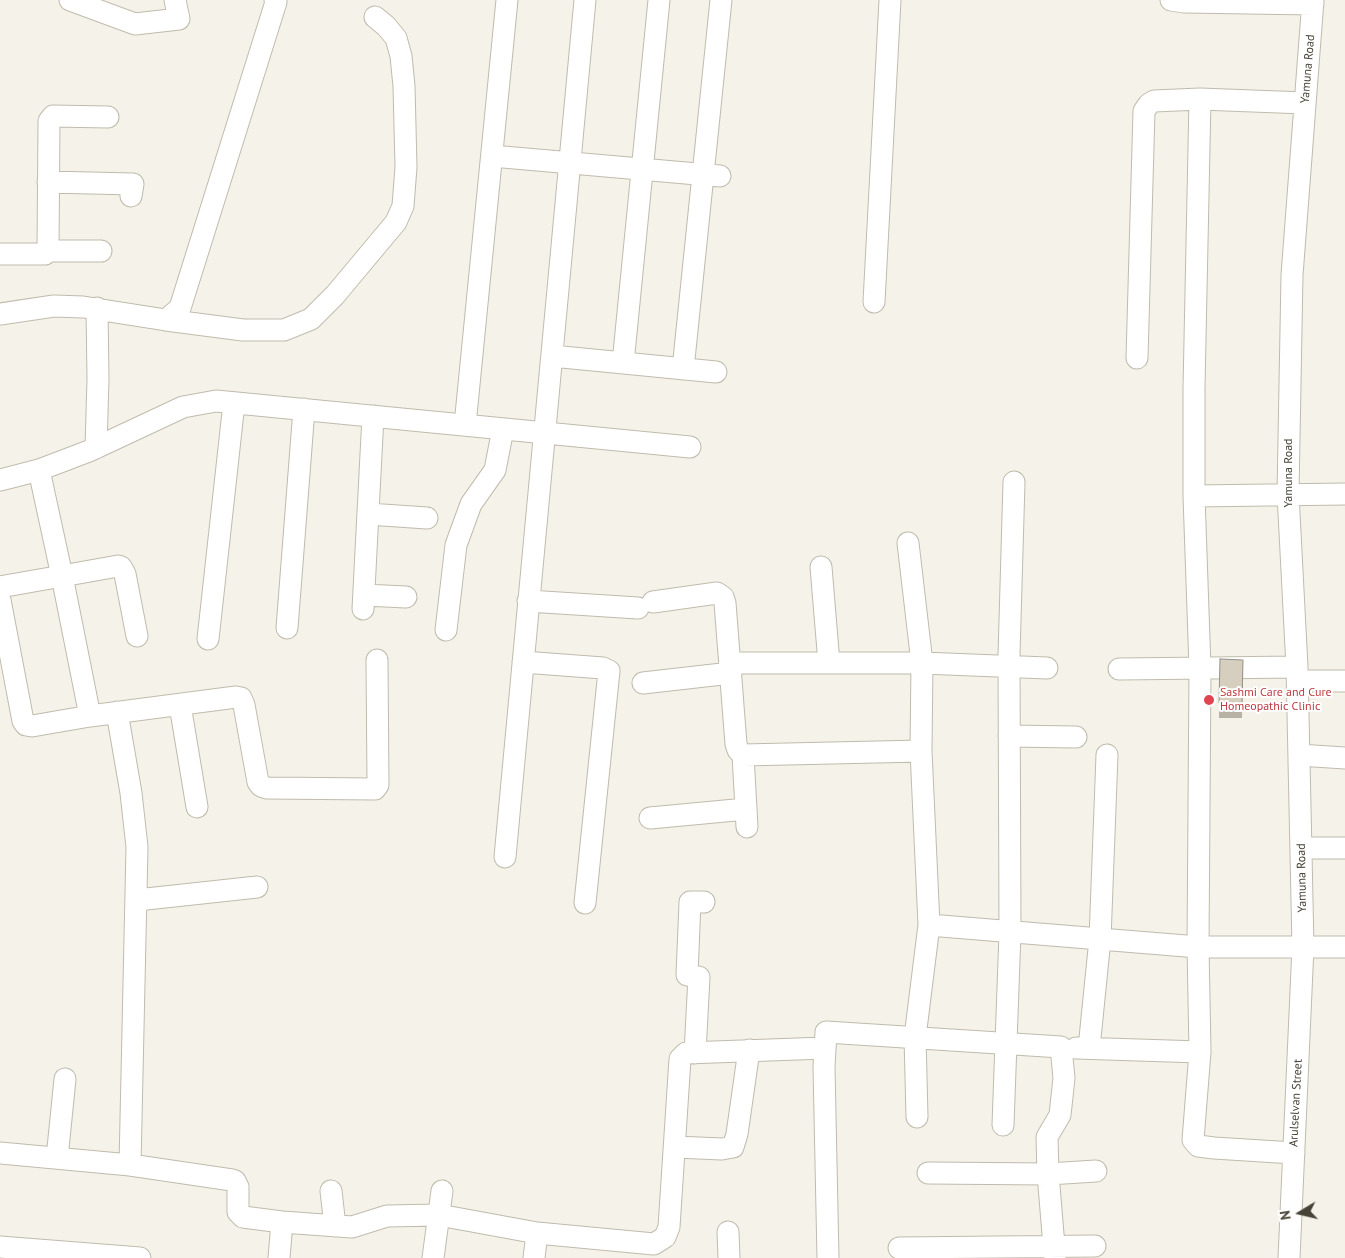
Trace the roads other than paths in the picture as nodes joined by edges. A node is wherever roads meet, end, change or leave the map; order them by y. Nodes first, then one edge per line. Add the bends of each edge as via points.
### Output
1 (70, 0) edge
2 (175, 0) edge
3 (275, 0) edge
4 (507, 0) edge
5 (586, 0) edge
6 (659, 0) edge
7 (721, 0) edge
8 (890, 0) edge
9 (1170, 0) edge
10 (1228, 1) edge
11 (1313, 2) edge
12 (375, 18) dead end
13 (1200, 99) junction
14 (1305, 103) junction
15 (108, 117) dead end
16 (492, 156) junction
17 (571, 163) junction
18 (642, 169) junction
19 (712, 176) junction
20 (48, 182) junction
21 (131, 196) dead end
22 (48, 251) junction
23 (101, 251) dead end
24 (0, 254) edge
25 (874, 302) dead end
26 (97, 308) junction
27 (0, 314) edge
28 (166, 320) junction
29 (552, 356) junction
30 (1137, 358) dead end
31 (623, 363) junction
32 (683, 369) junction
33 (716, 372) dead end
34 (234, 403) junction
35 (304, 409) junction
36 (373, 416) junction
37 (465, 425) junction
38 (503, 429) junction
39 (544, 433) junction
40 (96, 448) junction
41 (690, 448) dead end
42 (39, 470) junction
43 (0, 480) edge
44 (1014, 482) dead end
45 (1288, 494) junction
46 (1345, 494) edge
47 (1194, 496) junction
48 (368, 514) junction
49 (427, 518) dead end
50 (908, 544) dead end
51 (821, 567) dead end
52 (62, 576) junction
53 (0, 587) edge
54 (406, 597) dead end
55 (0, 600) edge
56 (528, 601) junction
57 (288, 628) dead end
58 (446, 630) dead end
59 (137, 636) dead end
60 (208, 639) dead end
61 (377, 660) dead end
62 (522, 662) junction
63 (922, 662) junction
64 (829, 663) junction
65 (1009, 667) junction
66 (730, 668) junction
67 (1046, 668) dead end
68 (1200, 668) junction
69 (1118, 670) dead end
70 (1298, 674) junction
71 (1345, 681) edge
72 (643, 682) dead end
73 (180, 705) junction
74 (117, 712) junction
75 (90, 716) junction
76 (1009, 736) junction
77 (1076, 737) dead end
78 (921, 751) junction
79 (743, 755) junction
80 (1107, 756) dead end
81 (1299, 756) junction
82 (1345, 758) edge
83 (197, 807) dead end
84 (650, 818) dead end
85 (1302, 848) junction
86 (1345, 848) edge
87 (505, 856) dead end
88 (257, 888) dead end
89 (137, 900) junction
90 (704, 902) dead end
91 (585, 903) dead end
92 (929, 925) junction
93 (1010, 932) junction
94 (1100, 939) junction
95 (1198, 946) junction
96 (1303, 947) junction
97 (1345, 947) edge
98 (915, 1037) junction
99 (1006, 1044) junction
100 (1062, 1047) junction
101 (825, 1048) junction
102 (1088, 1048) junction
103 (749, 1050) junction
104 (695, 1052) junction
105 (1200, 1052) junction
106 (66, 1078) dead end
107 (917, 1118) dead end
108 (1003, 1125) dead end
109 (675, 1147) junction
110 (0, 1153) edge
111 (1294, 1153) junction
112 (56, 1158) junction
113 (130, 1165) junction
114 (1096, 1171) dead end
115 (928, 1172) dead end
116 (1048, 1174) junction
117 (442, 1191) dead end
118 (331, 1192) dead end
119 (439, 1215) junction
120 (282, 1222) junction
121 (335, 1226) junction
122 (728, 1232) dead end
123 (537, 1233) junction
124 (1095, 1246) dead end
125 (0, 1247) edge
126 (899, 1248) dead end
127 (627, 1250) edge
128 (1054, 1253) edge
129 (129, 1258) edge
130 (279, 1258) edge
131 (433, 1258) edge
132 (534, 1258) edge
133 (729, 1258) edge
134 (828, 1258) edge
135 (1289, 1258) edge

1 - 2 street via 135,24 179,19
3 - 28 street via 180,308
4 - 16 street
5 - 17 street
6 - 18 street
7 - 19 street
8 - 25 street
9 - 10 street
10 - 11 street
11 - 14 street, Yamuna Road
12 - 28 street via 396,38 404,86 406,167 403,206 396,222 311,319 284,330 242,330
13 - 14 street
13 - 30 street via 1154,101 1144,111
13 - 47 street
14 - 45 street, Yamuna Road via 1292,275
15 - 20 street via 53,116 48,120
16 - 17 street
16 - 37 street
17 - 18 street
17 - 29 street
18 - 19 street
18 - 31 street
19 - 32 street
20 - 21 street via 133,184
20 - 22 street
22 - 23 street
22 - 24 street via 45,254
26 - 27 street via 54,306
26 - 28 street
26 - 40 street
29 - 31 street
29 - 39 street
31 - 32 street
32 - 33 street
34 - 35 street
34 - 40 street via 216,401 183,407
34 - 60 street
35 - 36 street
35 - 57 street
36 - 37 street
36 - 48 street
37 - 38 street
38 - 39 street
38 - 58 street via 495,470 471,504 456,545
39 - 41 street
39 - 56 street
40 - 42 street
42 - 43 street
42 - 52 street
44 - 65 street
45 - 46 street
45 - 47 street
45 - 70 street, Yamuna Road
47 - 68 street
48 - 49 street
48 - 54 street via 364,602
50 - 63 street
51 - 64 street
52 - 53 street
52 - 59 street via 121,567
52 - 75 street
55 - 75 street via 26,725
56 - 62 street
56 - 66 street via 645,605 718,593 725,603
61 - 73 street via 378,785 371,790 261,786 241,698
62 - 87 street
62 - 91 street via 603,668 609,672
63 - 64 street
63 - 65 street
63 - 78 street
64 - 66 street
65 - 67 street
65 - 76 street
66 - 72 street
66 - 79 street via 736,744
68 - 69 street
68 - 70 street
68 - 95 street
70 - 71 street
70 - 81 street, Yamuna Road
73 - 74 street
73 - 83 street
74 - 75 street
74 - 89 street via 138,847
76 - 77 street
76 - 93 street
78 - 79 street
78 - 92 street
79 - 84 street via 746,818
80 - 94 street
81 - 82 street
81 - 85 street, Yamuna Road
85 - 86 street
85 - 96 street, Yamuna Road
88 - 89 street
89 - 113 street
90 - 104 street via 690,902 687,975 699,977
92 - 93 street
92 - 98 street
93 - 94 street
93 - 99 street
94 - 95 street
94 - 102 street
95 - 96 street
95 - 105 street
96 - 97 street
96 - 111 street, Arulselvan Street
98 - 99 street
98 - 101 street via 826,1032
98 - 107 street
99 - 100 street
99 - 108 street
100 - 102 street
100 - 116 street via 1064,1078 1060,1115 1047,1137
101 - 103 street
101 - 134 street
102 - 105 street
103 - 104 street
103 - 109 street via 733,1147
104 - 109 street via 686,1053 680,1059
105 - 111 street via 1194,1143 1214,1148
106 - 112 street
109 - 127 street via 669,1227 665,1237 654,1244
110 - 112 street
111 - 135 street, Arulselvan Street
112 - 113 street
113 - 120 street via 236,1181 241,1216
114 - 116 street
115 - 116 street
116 - 128 street
117 - 119 street
118 - 121 street
119 - 121 street via 387,1216 352,1227
119 - 123 street
119 - 131 street
120 - 121 street
120 - 130 street
122 - 133 street
123 - 127 street
123 - 132 street
124 - 128 street
125 - 129 street
126 - 128 street

